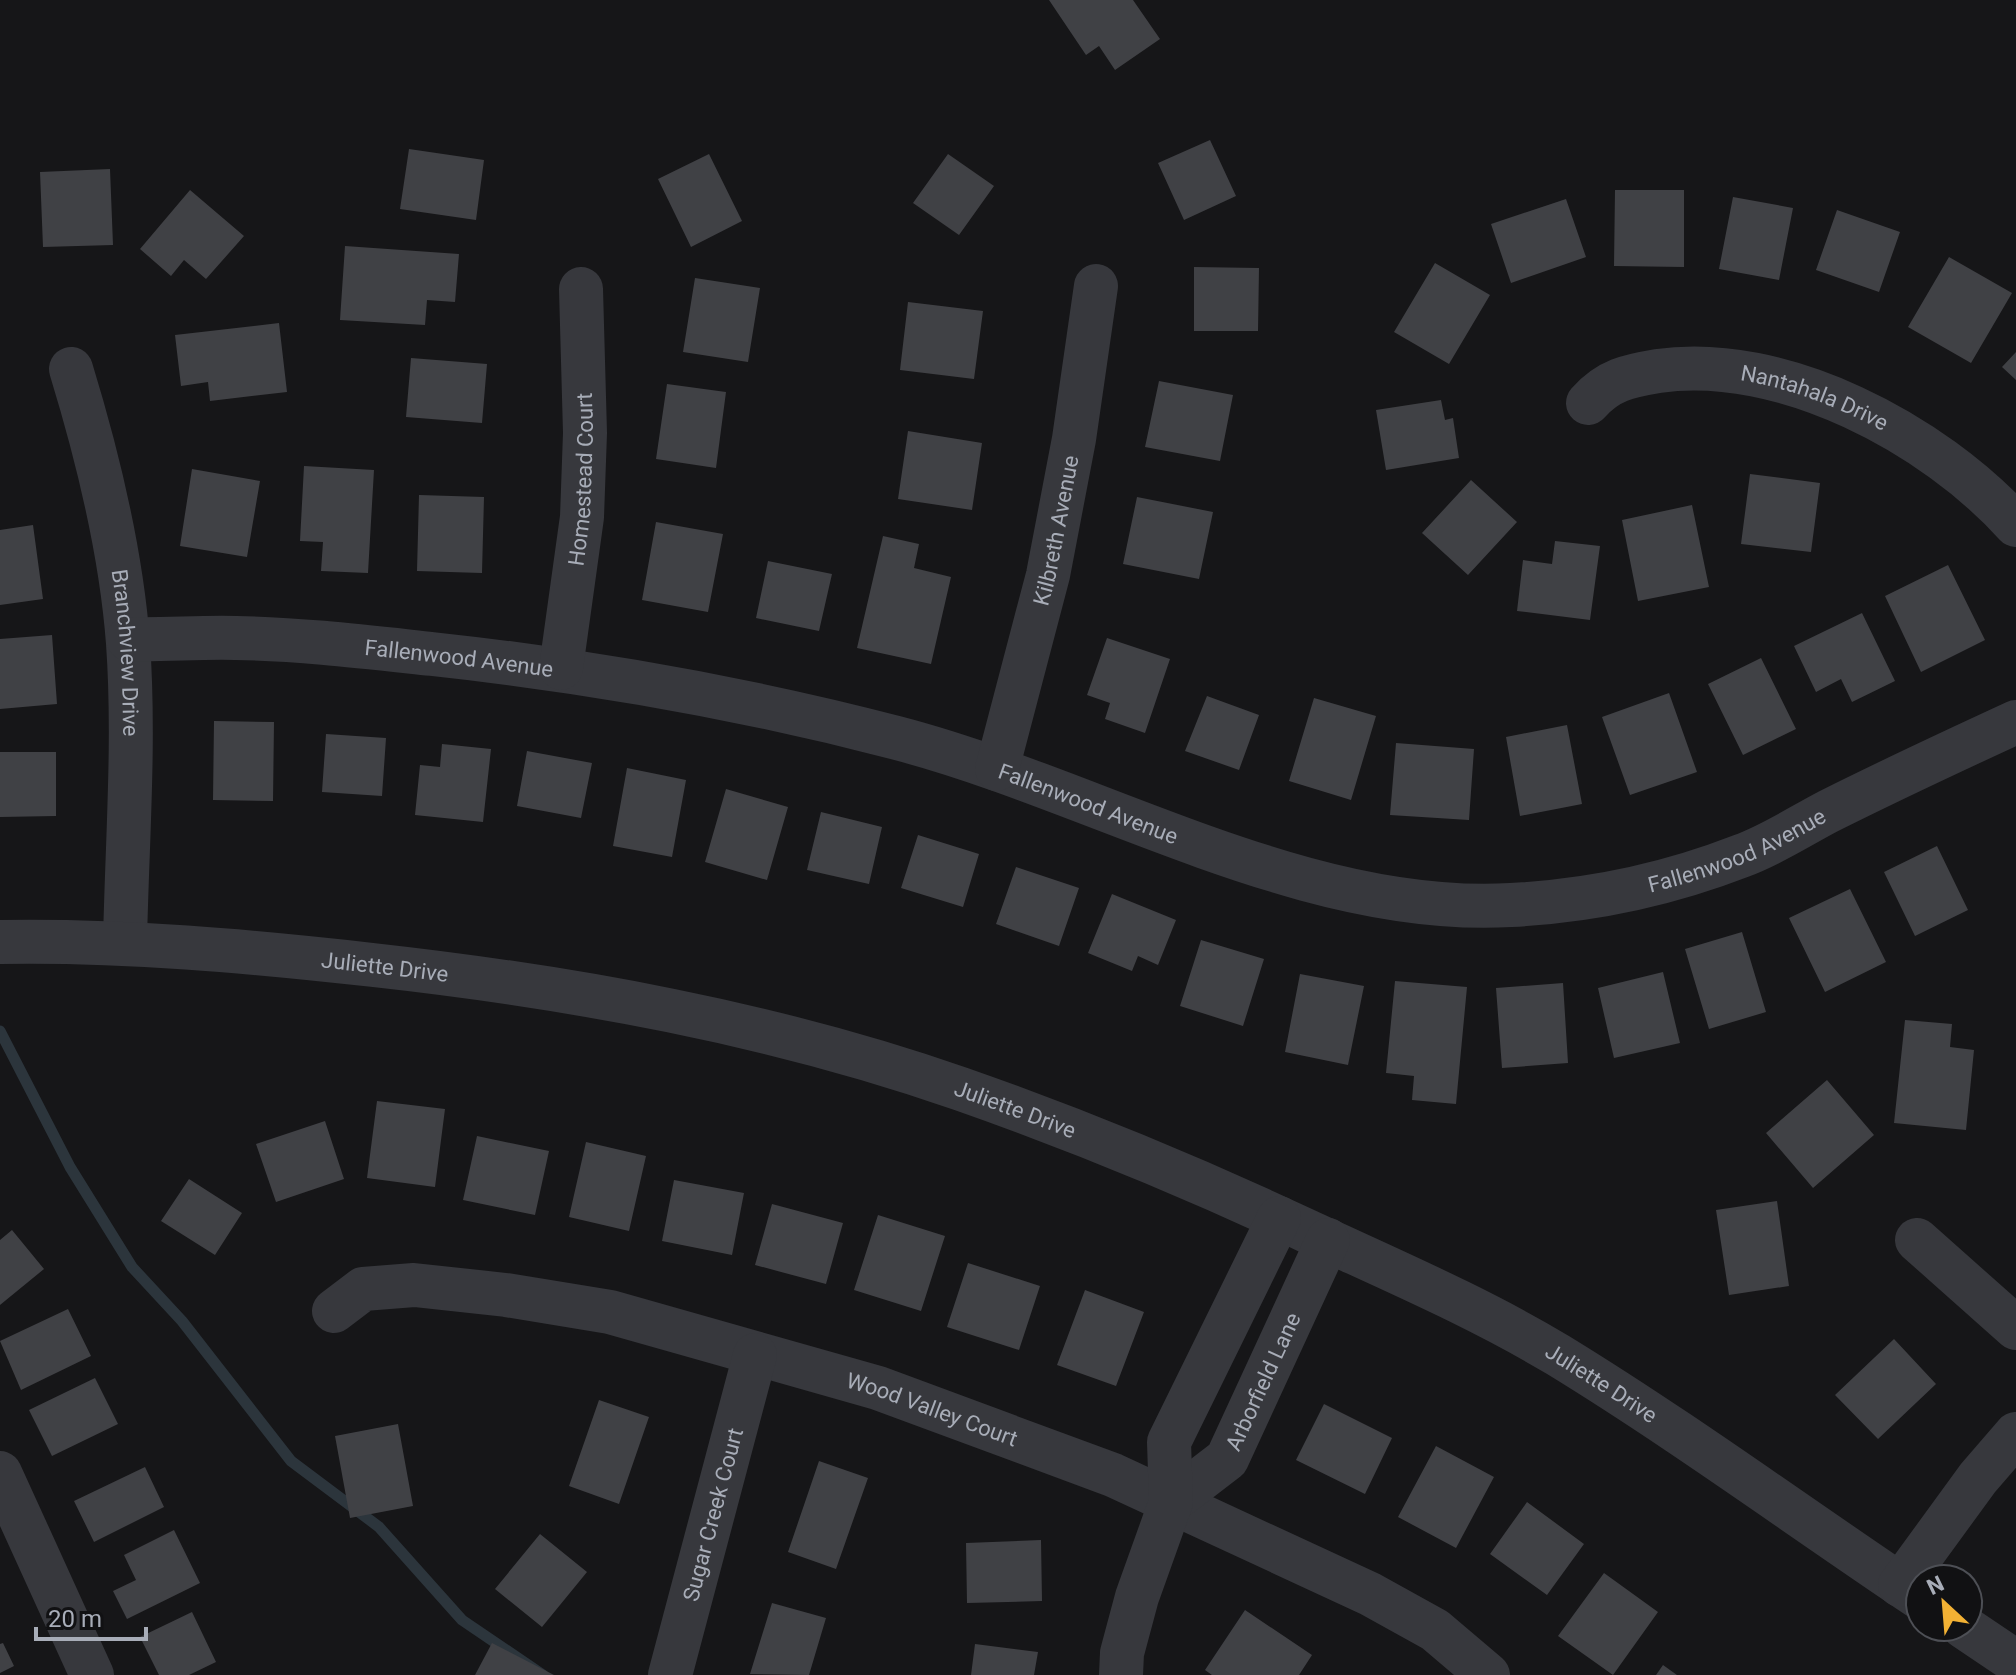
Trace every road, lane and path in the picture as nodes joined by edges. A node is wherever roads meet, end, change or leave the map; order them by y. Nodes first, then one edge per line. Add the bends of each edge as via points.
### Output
1 (1096, 286) dead end
2 (581, 289) dead end
3 (71, 369) dead end
4 (1588, 403) dead end
5 (2016, 525) edge
6 (128, 639) junction
7 (561, 668) junction
8 (2016, 722) edge
9 (997, 769) junction
10 (0, 942) edge
11 (125, 942) junction
12 (1279, 1218) junction
13 (1328, 1240) junction
14 (1917, 1240) dead end
15 (334, 1311) dead end
16 (2016, 1328) edge
17 (755, 1355) junction
18 (2016, 1434) edge
19 (0, 1473) edge
20 (1171, 1502) junction
21 (1924, 1563) edge
22 (1904, 1587) edge
23 (1984, 1640) edge
24 (2016, 1662) edge
25 (92, 1675) edge
26 (670, 1675) edge
27 (1121, 1675) edge
28 (1488, 1675) edge

1 - 9 street, Kilbreth Avenue via 1048,575
2 - 7 street, Homestead Court via 582,517
3 - 6 street, Branchview Drive via 117,554
4 - 5 street, Nantahala Drive via 1614,380 1693,366 1735,370 1805,388 1925,447 1995,501
6 - 7 street, Fallenwood Avenue via 250,639
6 - 11 street, Branchview Drive
7 - 9 street, Fallenwood Avenue via 737,700 900,739
8 - 9 street, Fallenwood Avenue via 1747,854 1680,877 1580,898 1511,905 1404,902 1351,892 1194,842
10 - 11 street, Juliette Drive
11 - 12 street, Juliette Drive via 469,976 639,1004 813,1045 959,1088 1157,1164
12 - 13 street, Juliette Drive
12 - 20 street via 1169,1442
13 - 20 street, Arborfield Lane via 1227,1459
13 - 22 street, Juliette Drive via 1556,1354
14 - 16 street
15 - 17 street, Wood Valley Court via 363,1289 414,1285 610,1312
17 - 20 street, Wood Valley Court via 878,1388 1113,1475
17 - 26 street, Sugar Creek Court
18 - 21 street via 1978,1478
19 - 25 street
20 - 27 street via 1137,1597
20 - 28 street, Wood Valley Court via 1383,1601 1435,1630
23 - 24 street

